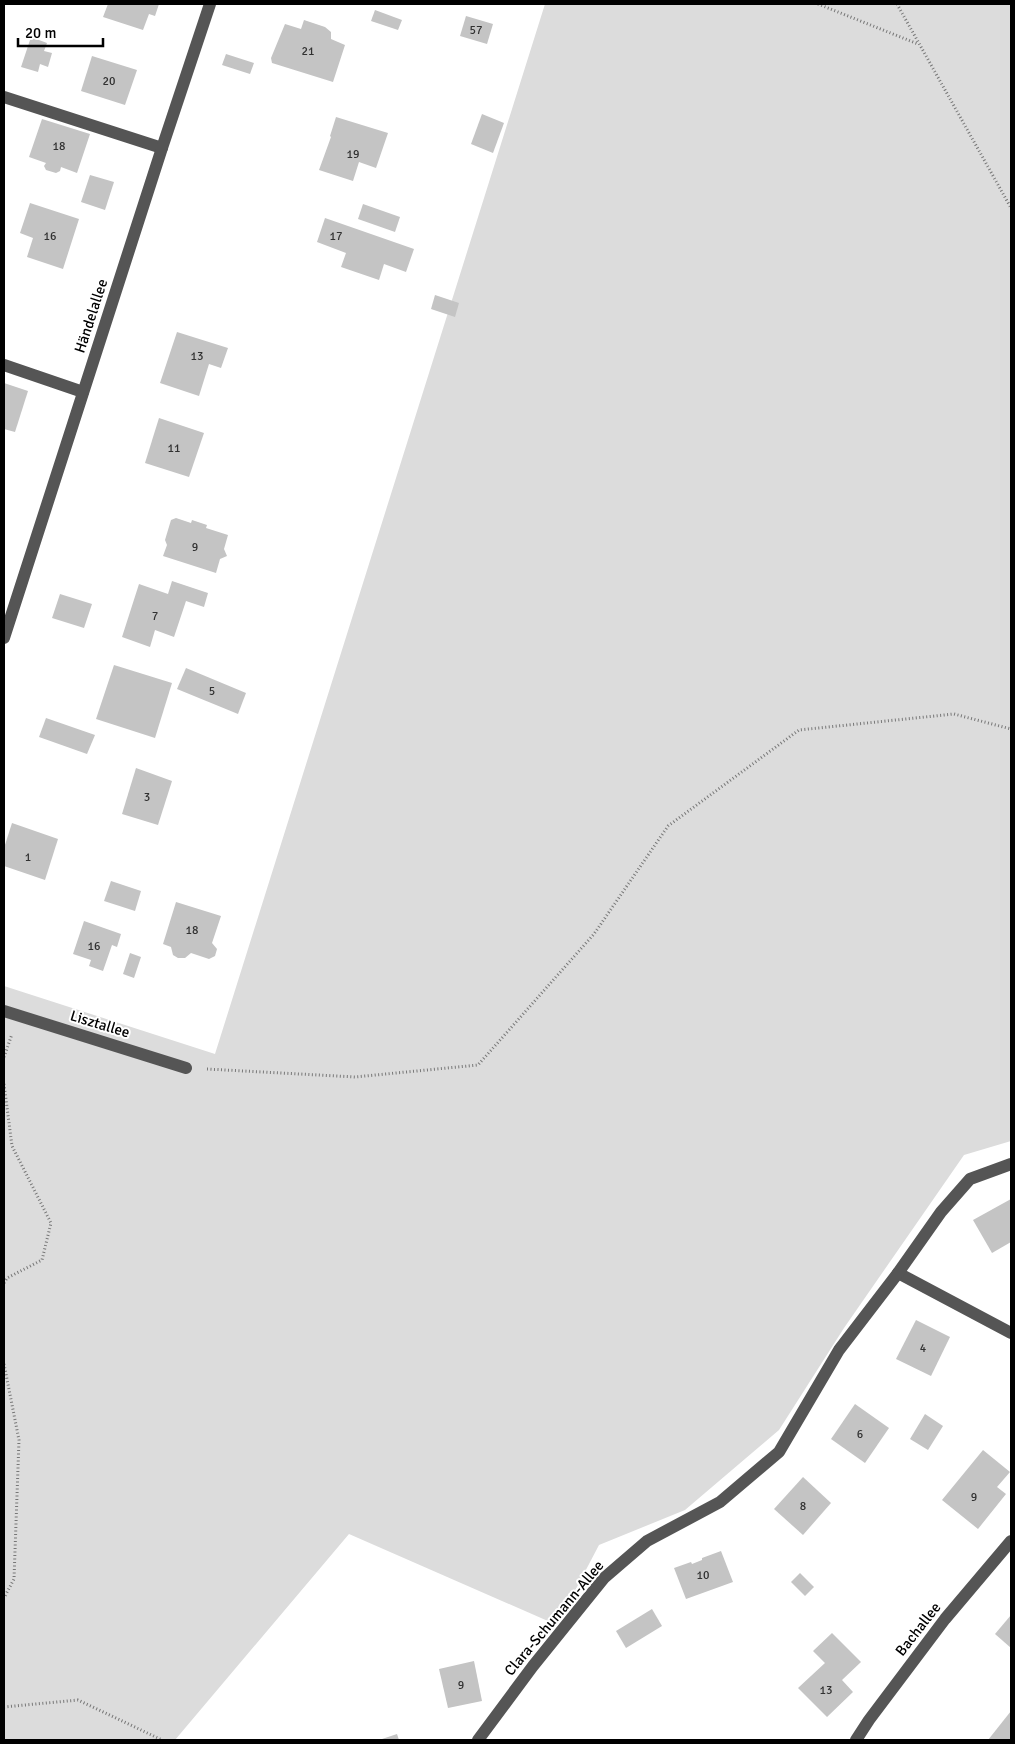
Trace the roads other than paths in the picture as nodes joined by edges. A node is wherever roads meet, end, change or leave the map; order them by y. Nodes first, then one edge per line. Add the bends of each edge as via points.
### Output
1 (210, 4) edge
2 (4, 97) edge
3 (162, 148) junction
4 (4, 366) edge
5 (83, 392) junction
6 (4, 638) edge
7 (4, 1011) edge
8 (186, 1068) road end
9 (1011, 1164) edge
10 (898, 1274) junction
11 (1011, 1332) edge
12 (1011, 1541) edge
13 (478, 1740) edge
14 (856, 1740) edge

1 - 3 street, Händelallee
2 - 3 street
3 - 5 street, Händelallee
4 - 5 street
5 - 6 street, Händelallee
7 - 8 street, Lisztallee
9 - 10 street, Clara-Schumann-Allee via 970,1179 941,1212
10 - 11 street
10 - 13 street, Clara-Schumann-Allee via 839,1350 779,1452 720,1502 647,1541 604,1578
12 - 14 street, Bachallee via 945,1619

